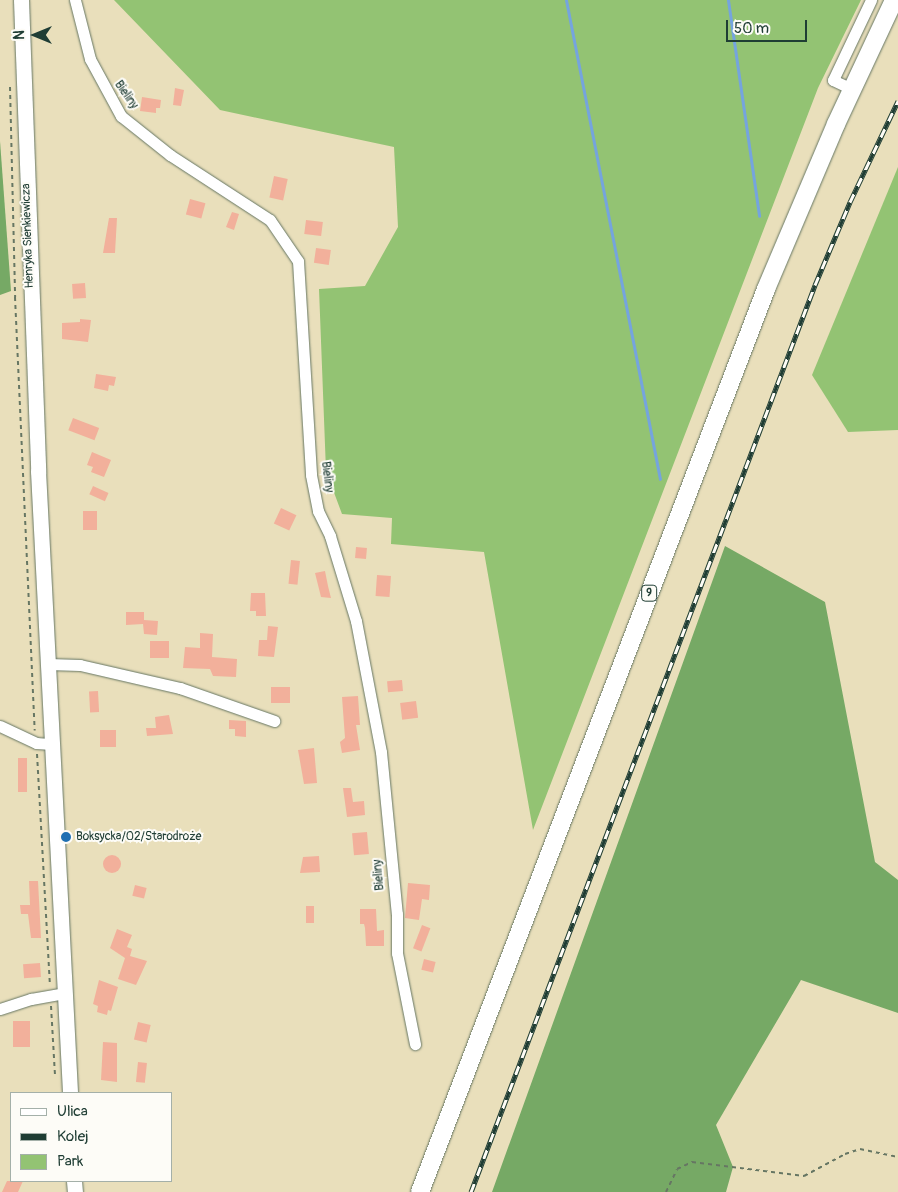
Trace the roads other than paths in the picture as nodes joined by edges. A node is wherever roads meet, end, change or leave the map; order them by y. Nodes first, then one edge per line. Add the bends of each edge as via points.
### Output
1 (21, 0) edge
2 (75, 0) edge
3 (872, 0) edge
4 (894, 0) edge
5 (852, 89) junction
6 (48, 664) junction
7 (274, 720) dead end
8 (0, 726) edge
9 (52, 744) junction
10 (58, 993) junction
11 (0, 1009) edge
12 (415, 1044) dead end
13 (70, 1092) edge
14 (420, 1192) edge

1 - 6 main road, Henryka Sienkiewicza
2 - 12 street, Bieliny via 90,59 121,116 170,155 270,220 298,261 311,475 318,511 330,536 356,621 381,752 397,914 397,953
3 - 5 street via 833,80
4 - 5 main road, 9
5 - 14 main road, 9 via 766,289
6 - 7 street via 80,665 180,688
6 - 9 main road, Henryka Sienkiewicza
8 - 9 street via 36,743
9 - 10 main road, Henryka Sienkiewicza
10 - 11 street
10 - 13 main road, Henryka Sienkiewicza

